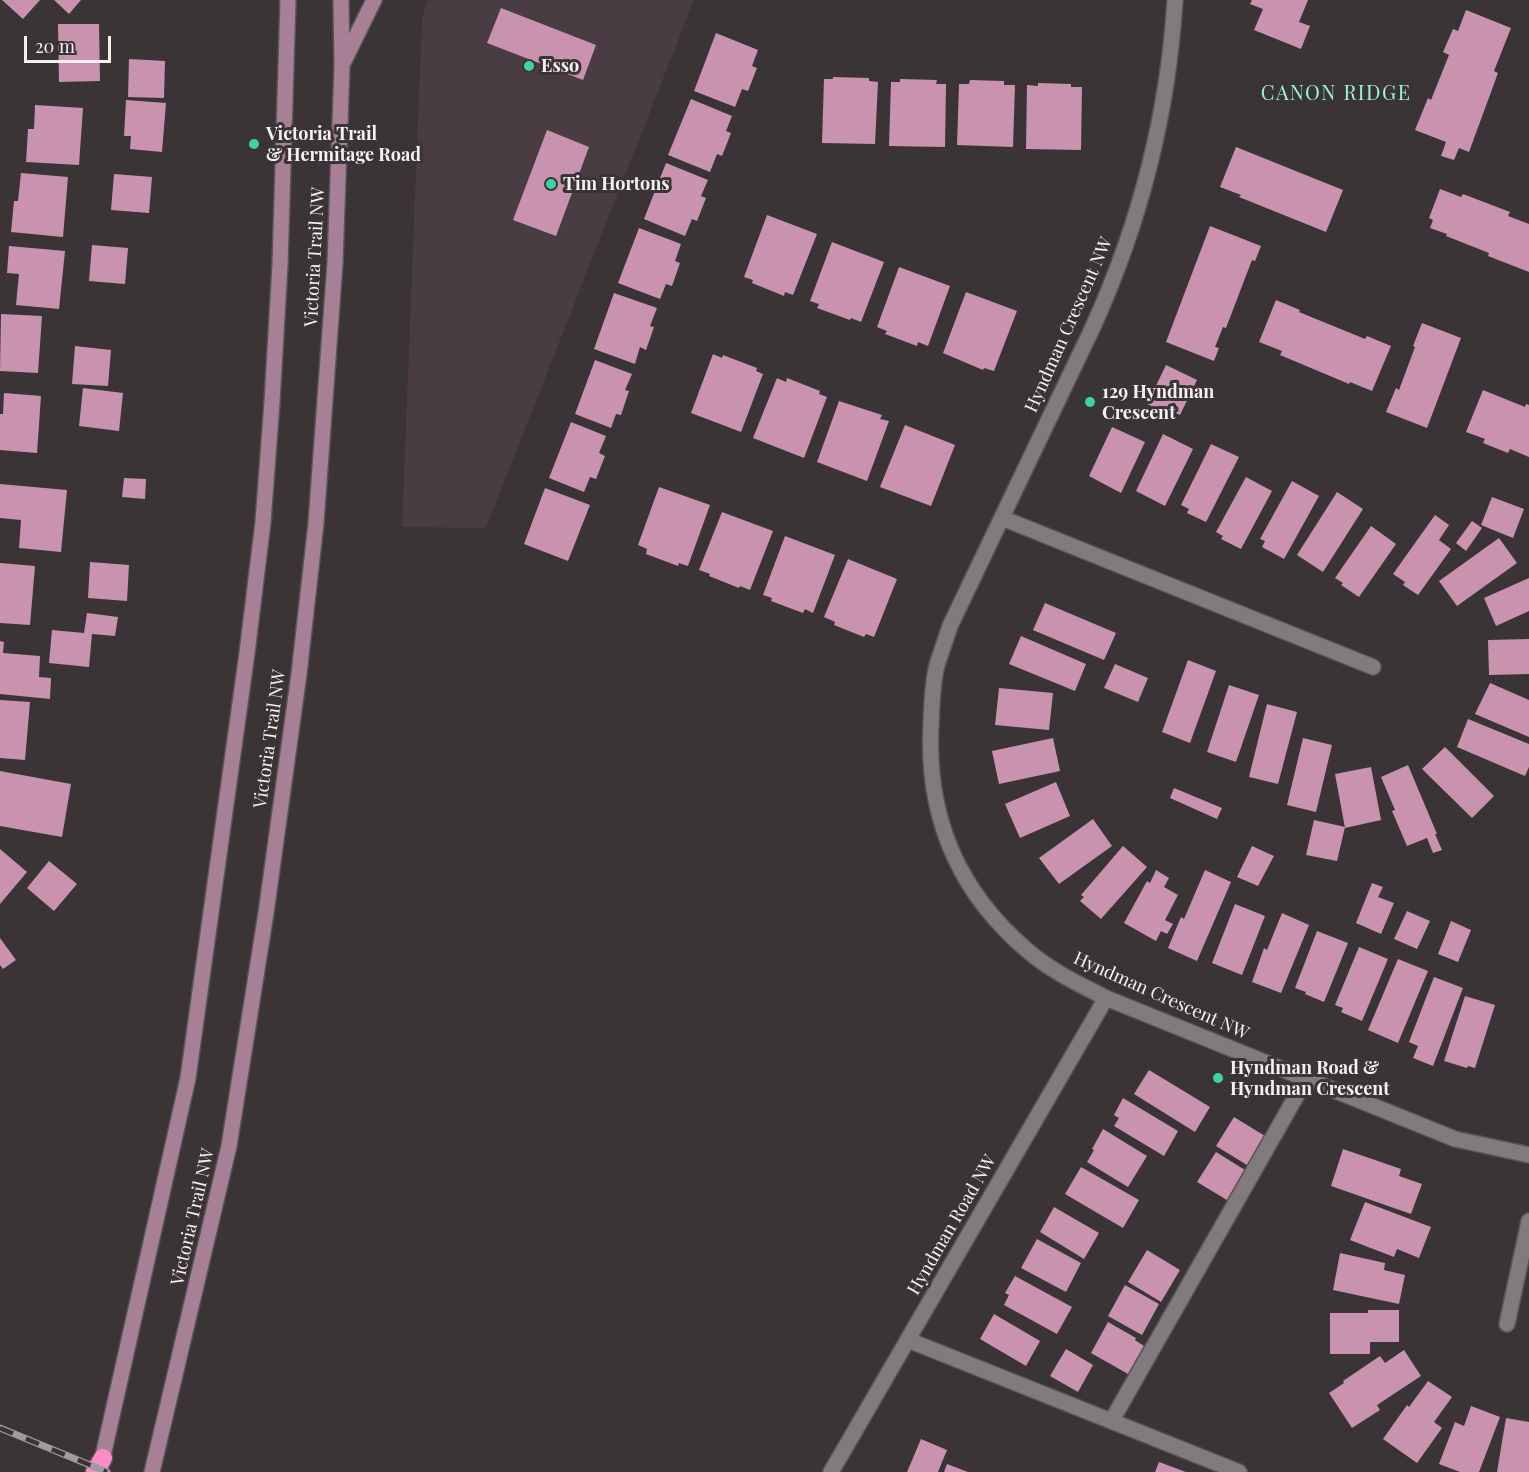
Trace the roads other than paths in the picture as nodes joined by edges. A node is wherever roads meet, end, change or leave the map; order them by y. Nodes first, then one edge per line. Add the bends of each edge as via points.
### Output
1 (279, 0) edge
2 (288, 0) edge
3 (342, 0) edge
4 (374, 0) edge
5 (1175, 0) edge
6 (288, 21) junction
7 (342, 66) junction
8 (1002, 518) junction
9 (1373, 667) dead end
10 (1106, 998) junction
11 (1306, 1079) junction
12 (1529, 1155) edge
13 (1529, 1221) edge
14 (1507, 1324) dead end
15 (908, 1340) junction
16 (1112, 1420) junction
17 (99, 1467) edge
18 (152, 1472) edge
19 (831, 1472) edge
20 (1239, 1472) edge

1 - 6 main road
2 - 6 main road, Victoria Trail NW
3 - 7 main road, Victoria Trail NW
4 - 7 main road
5 - 8 street, Hyndman Crescent NW via 1158,129 1123,253 1109,292
6 - 17 main road, Victoria Trail NW via 272,402 248,653 188,1078
7 - 18 main road, Victoria Trail NW via 325,422 297,686 229,1146
8 - 9 street
8 - 10 street, Hyndman Crescent NW via 951,626 937,666 929,750 939,821 952,856 999,923 1028,951
10 - 11 street, Hyndman Crescent NW
10 - 15 street, Hyndman Road NW
11 - 12 street, Hyndman Crescent NW via 1455,1139
11 - 16 street
13 - 14 street
15 - 16 street
15 - 19 street, Hyndman Road NW
16 - 20 street

